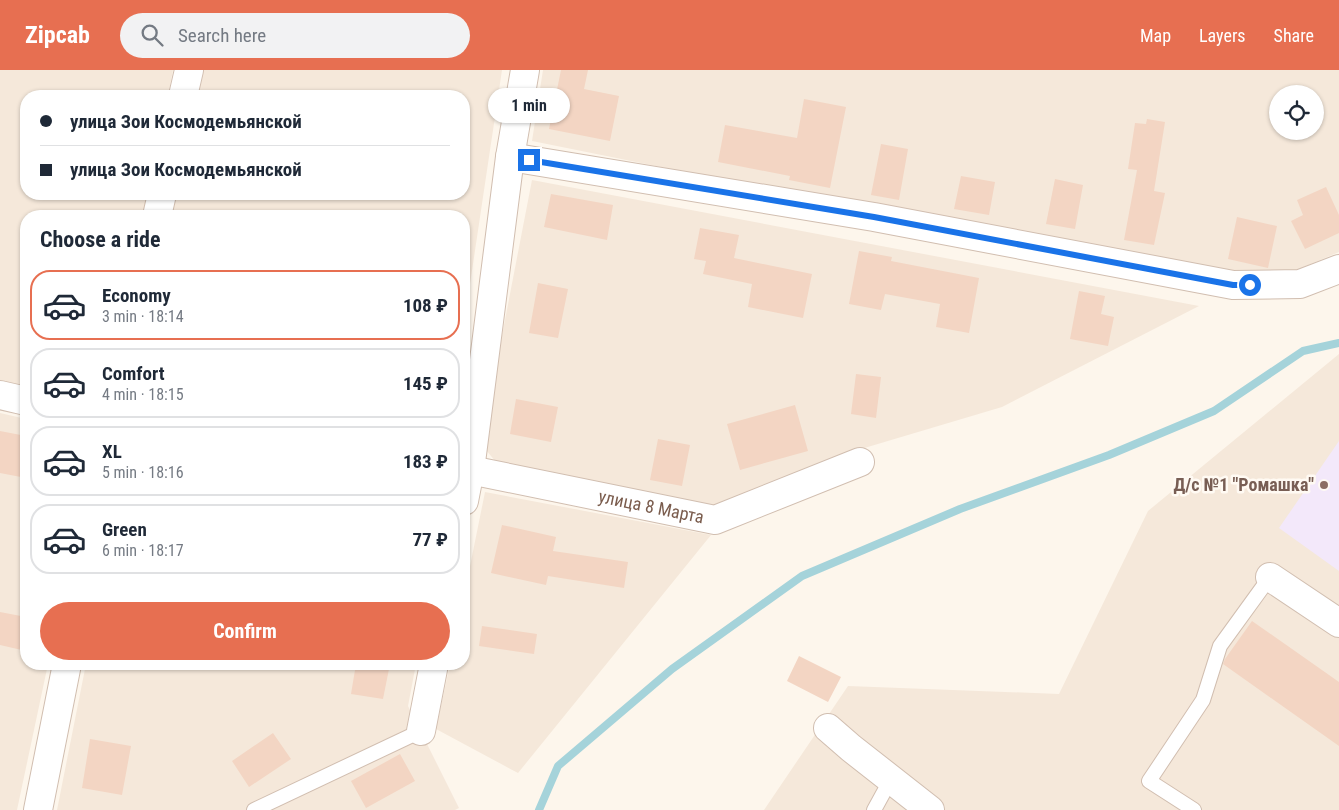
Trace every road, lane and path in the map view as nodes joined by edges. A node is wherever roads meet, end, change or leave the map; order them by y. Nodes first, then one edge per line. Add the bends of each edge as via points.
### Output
1 (189, 70) edge
2 (525, 70) edge
3 (184, 90) edge
4 (510, 157) junction
5 (1339, 269) edge
6 (0, 396) edge
7 (20, 400) edge
8 (470, 448) edge
9 (860, 462) dead end
10 (470, 471) edge
11 (1270, 577) joint
12 (1339, 623) edge
13 (65, 670) edge
14 (433, 670) edge
15 (828, 728) dead end
16 (422, 731) joint
17 (891, 779) junction
18 (38, 810) edge
19 (254, 810) edge
20 (874, 810) edge
21 (930, 810) edge
22 (1194, 810) edge

1 - 3 street
2 - 4 street
4 - 5 street via 874,217 1233,285 1300,284
4 - 8 street
6 - 7 street
9 - 10 street, улица 8 Марта via 715,520
11 - 12 street
11 - 22 lane via 1220,646 1203,700 1149,780
13 - 18 street
14 - 16 street
15 - 17 street
16 - 19 lane
17 - 20 lane
17 - 21 street

